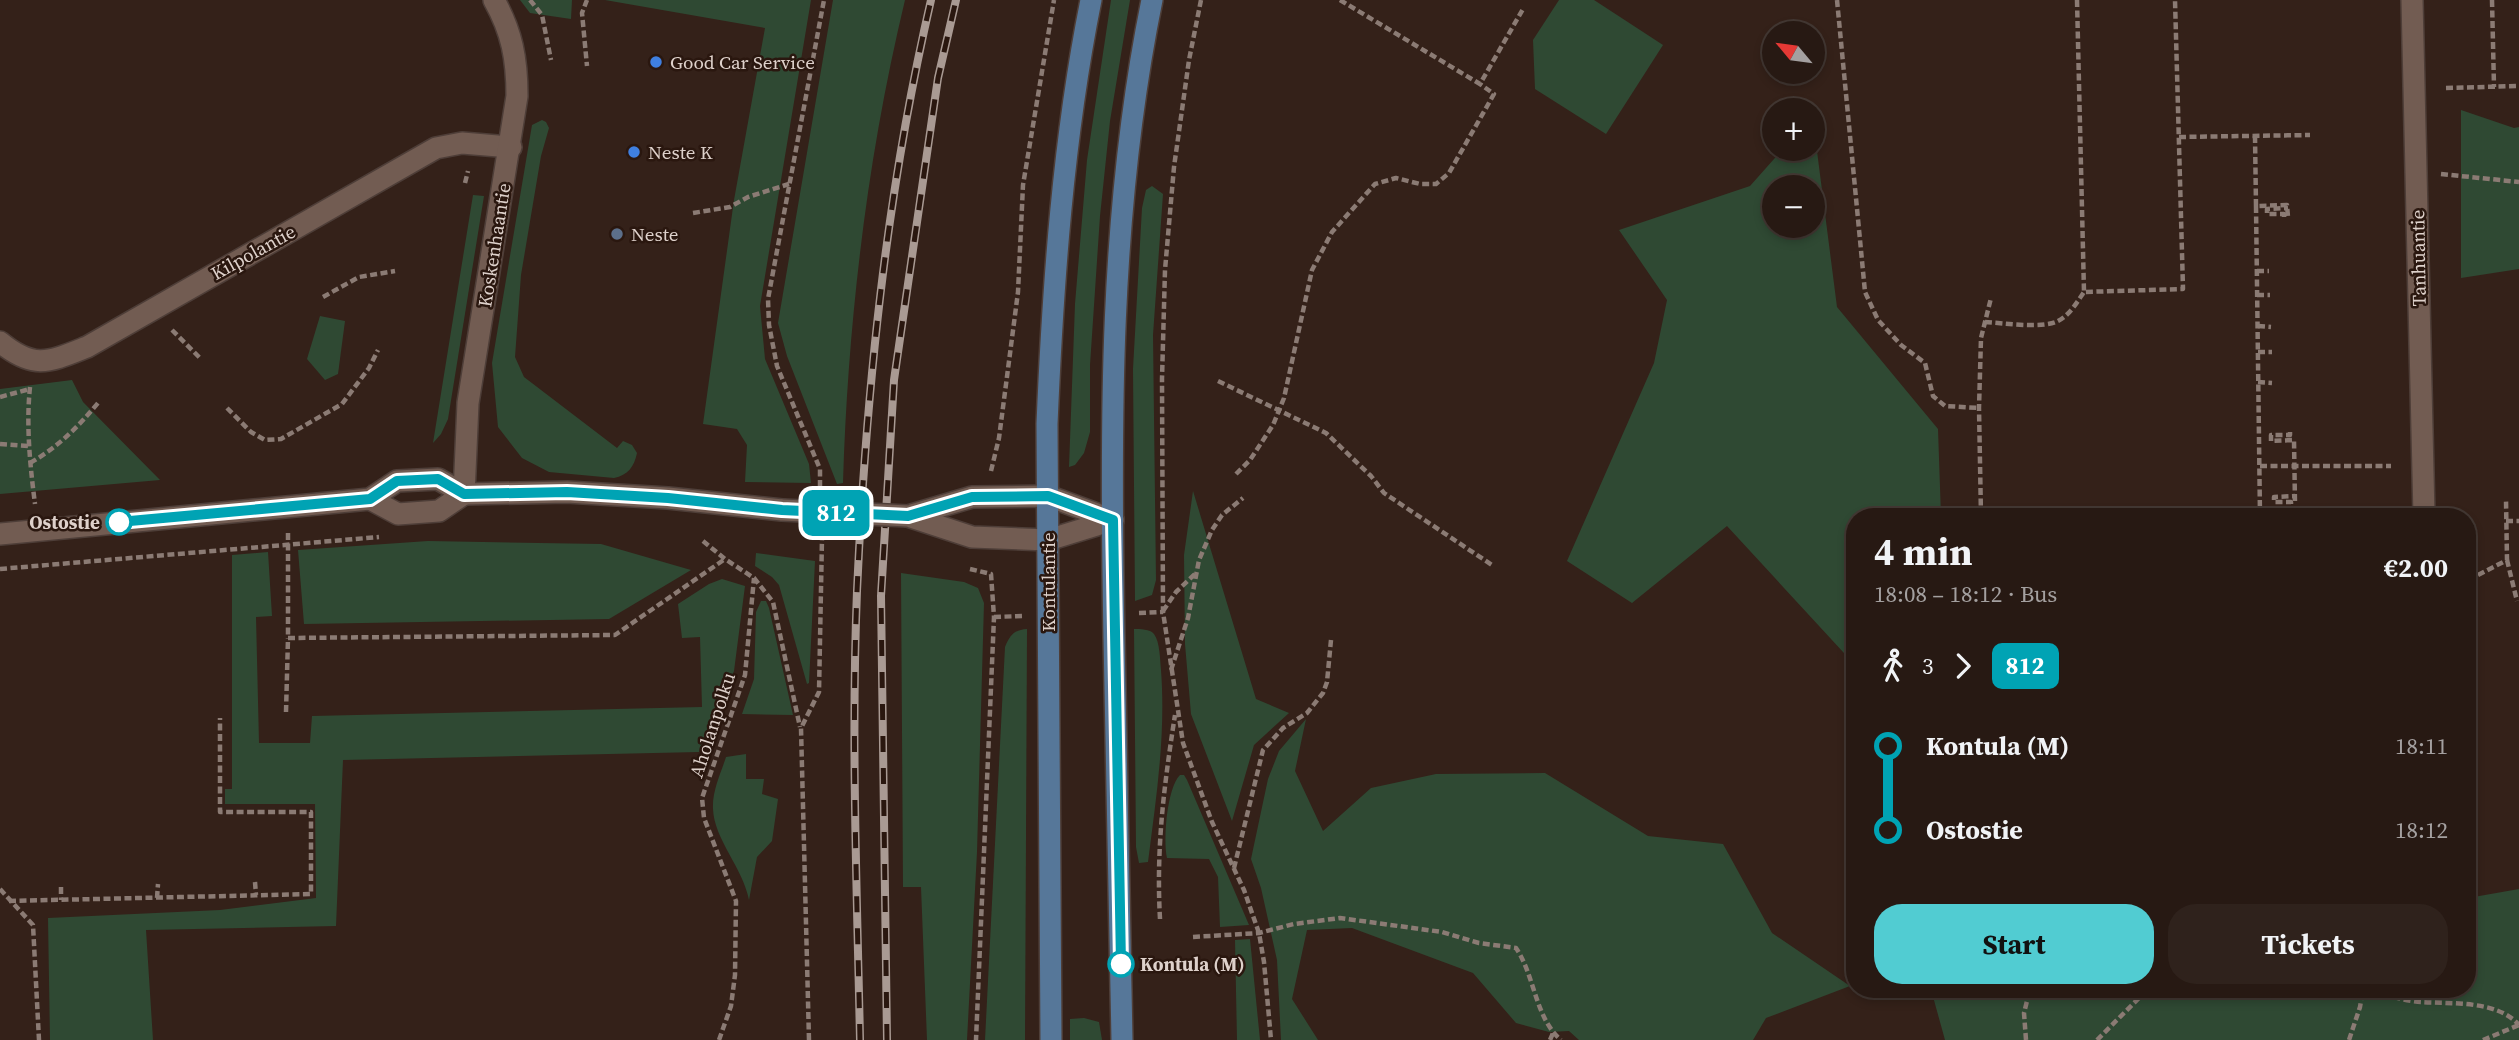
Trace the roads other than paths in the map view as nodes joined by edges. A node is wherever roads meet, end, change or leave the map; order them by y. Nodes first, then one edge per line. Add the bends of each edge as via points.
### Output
1 (494, 0) edge
2 (1091, 0) edge
3 (1152, 0) edge
4 (2412, 0) edge
5 (511, 147) junction
6 (0, 342) edge
7 (464, 494) junction
8 (1048, 496) junction
9 (370, 499) junction
10 (2424, 508) edge
11 (908, 516) junction
12 (1113, 520) junction
13 (0, 534) edge
14 (1048, 540) junction
15 (1051, 1040) edge
16 (1122, 1040) edge

1 - 5 street, Koskenhaantie via 517,60
2 - 8 main road, Kontulantie via 1054,286
3 - 12 main road via 1132,119 1121,235 1111,406
4 - 10 street, Tanhuantie
5 - 6 street, Kilpolantie via 462,143 436,148 87,347 56,359 35,362
5 - 7 street, Koskenhaantie via 468,403
7 - 9 street via 439,511 398,514
7 - 9 street via 438,479 397,481
7 - 11 street, bridge via 567,492
8 - 11 street via 972,497
8 - 12 street
8 - 14 main road, Kontulantie
9 - 13 street
11 - 14 street via 972,537
12 - 14 street
12 - 16 main road
14 - 15 main road, Kontulantie

